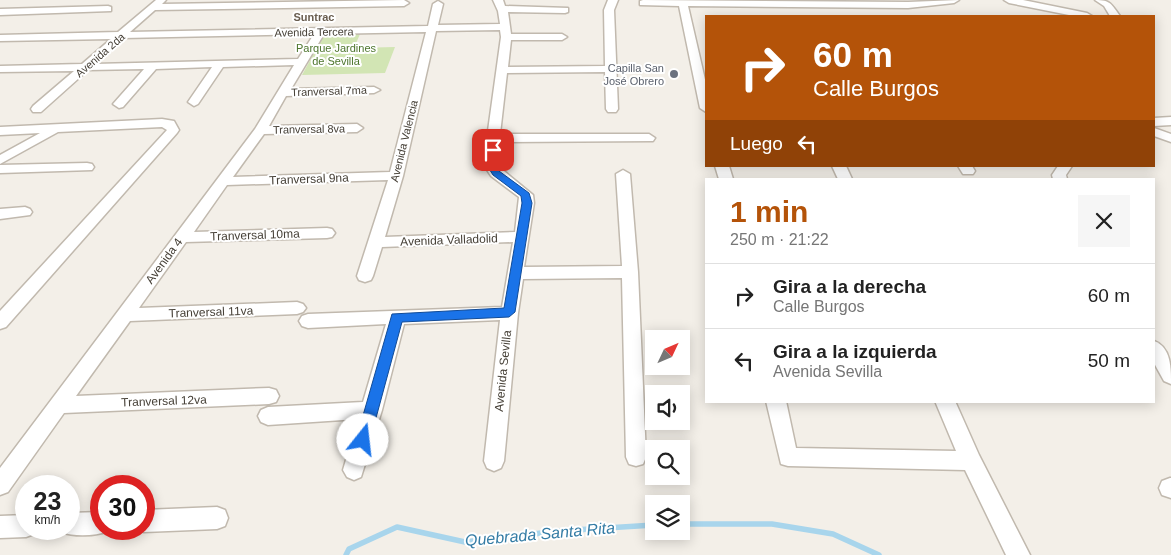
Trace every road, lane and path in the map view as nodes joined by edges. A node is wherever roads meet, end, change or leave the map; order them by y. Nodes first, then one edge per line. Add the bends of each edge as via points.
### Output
1 (613, 0) edge
2 (953, 0) edge
3 (1009, 0) edge
4 (1100, 0) edge
5 (729, 2) edge
6 (814, 2) edge
7 (897, 2) edge
8 (157, 3) edge
9 (404, 3) dead end
10 (643, 3) dead end
11 (438, 4) dead end
12 (683, 4) junction
13 (766, 4) junction
14 (500, 5) edge
15 (849, 5) junction
16 (108, 9) dead end
17 (565, 10) dead end
18 (0, 12) edge
19 (771, 15) edge
20 (857, 15) edge
21 (1082, 15) edge
22 (1114, 15) edge
23 (432, 29) junction
24 (320, 32) junction
25 (506, 32) junction
26 (123, 35) junction
27 (562, 37) dead end
28 (0, 38) edge
29 (302, 62) junction
30 (220, 64) junction
31 (154, 65) junction
32 (86, 66) junction
33 (611, 68) junction
34 (1, 69) edge
35 (502, 70) junction
36 (374, 90) dead end
37 (284, 93) junction
38 (194, 102) dead end
39 (705, 103) edge
40 (119, 104) dead end
41 (37, 109) dead end
42 (612, 109) dead end
43 (1171, 121) edge
44 (1155, 122) edge
45 (56, 128) junction
46 (358, 128) dead end
47 (260, 130) junction
48 (0, 131) edge
49 (1155, 132) edge
50 (493, 138) junction
51 (649, 138) dead end
52 (1171, 138) edge
53 (0, 160) edge
54 (87, 167) dead end
55 (1064, 167) edge
56 (0, 169) edge
57 (623, 174) dead end
58 (396, 176) junction
59 (1060, 178) edge
60 (223, 182) junction
61 (24, 212) dead end
62 (0, 214) edge
63 (327, 233) dead end
64 (522, 237) junction
65 (182, 238) junction
66 (376, 242) junction
67 (516, 272) junction
68 (630, 272) junction
69 (365, 276) dead end
70 (509, 312) junction
71 (125, 315) junction
72 (397, 317) junction
73 (0, 322) edge
74 (1155, 350) edge
75 (1171, 376) edge
76 (269, 396) dead end
77 (776, 403) edge
78 (946, 403) edge
79 (59, 405) junction
80 (372, 410) junction
81 (268, 416) dead end
82 (636, 457) dead end
83 (494, 461) dead end
84 (970, 461) junction
85 (354, 470) dead end
86 (0, 486) edge
87 (217, 518) dead end
88 (155, 521) edge
89 (15, 526) edge
90 (0, 527) edge
91 (1018, 555) edge

1 - 33 street via 609,10
2 - 7 street
3 - 21 street
4 - 22 street
5 - 12 street
5 - 13 street
6 - 13 street
6 - 15 street
7 - 15 street
8 - 9 street
8 - 26 street, Avenida 2da
10 - 12 street
11 - 23 street, Avenida Valencia
12 - 39 street
13 - 19 street
14 - 17 street
14 - 25 street, Avenida Sevilla
15 - 20 street
16 - 18 street
23 - 24 street, Avenida Tercera
23 - 25 street, Avenida Tercera
23 - 58 street, Avenida Valencia
24 - 26 street, Avenida Tercera
24 - 29 street, Avenida 4
25 - 27 street, Avenida Tercera
25 - 35 street, Avenida Sevilla
26 - 28 street
26 - 32 street, Avenida 2da
29 - 30 street
29 - 37 street, Avenida 4
30 - 31 street
30 - 38 street
31 - 32 street
31 - 40 street
32 - 34 street
32 - 41 street, Avenida 2da
33 - 35 street
33 - 42 street
35 - 50 street, Avenida Sevilla
36 - 37 street, Tranversal 7ma
37 - 47 street, Avenida 4
43 - 44 street
45 - 48 street
45 - 53 street
45 - 73 street via 162,123 170,124 173,130
46 - 47 street, Tranversal 8va
47 - 60 street, Avenida 4
49 - 52 street
50 - 51 street
50 - 64 street, Avenida Sevilla via 492,167 526,195
54 - 56 street
55 - 59 street
57 - 68 street
58 - 60 street, Tranversal 9na
58 - 66 street, Avenida Valencia
60 - 65 street, Avenida 4
61 - 62 street
63 - 65 street, Tranversal 10ma
64 - 66 street, Avenida Valladolid
64 - 67 street, Avenida Sevilla
65 - 71 street, Avenida 4
66 - 69 street, Avenida Valencia
67 - 68 street
67 - 70 street, Avenida Sevilla
68 - 82 street
70 - 72 street, Tranversal 11va
70 - 83 street, Avenida Sevilla
71 - 72 street, Tranversal 11va
71 - 79 street, Avenida 4
72 - 80 street
74 - 75 street
76 - 79 street, Tranversal 12va
77 - 84 street via 788,457
78 - 84 street
79 - 86 street, Avenida 4
80 - 81 street
80 - 85 street
84 - 91 street
87 - 88 street
89 - 90 street

